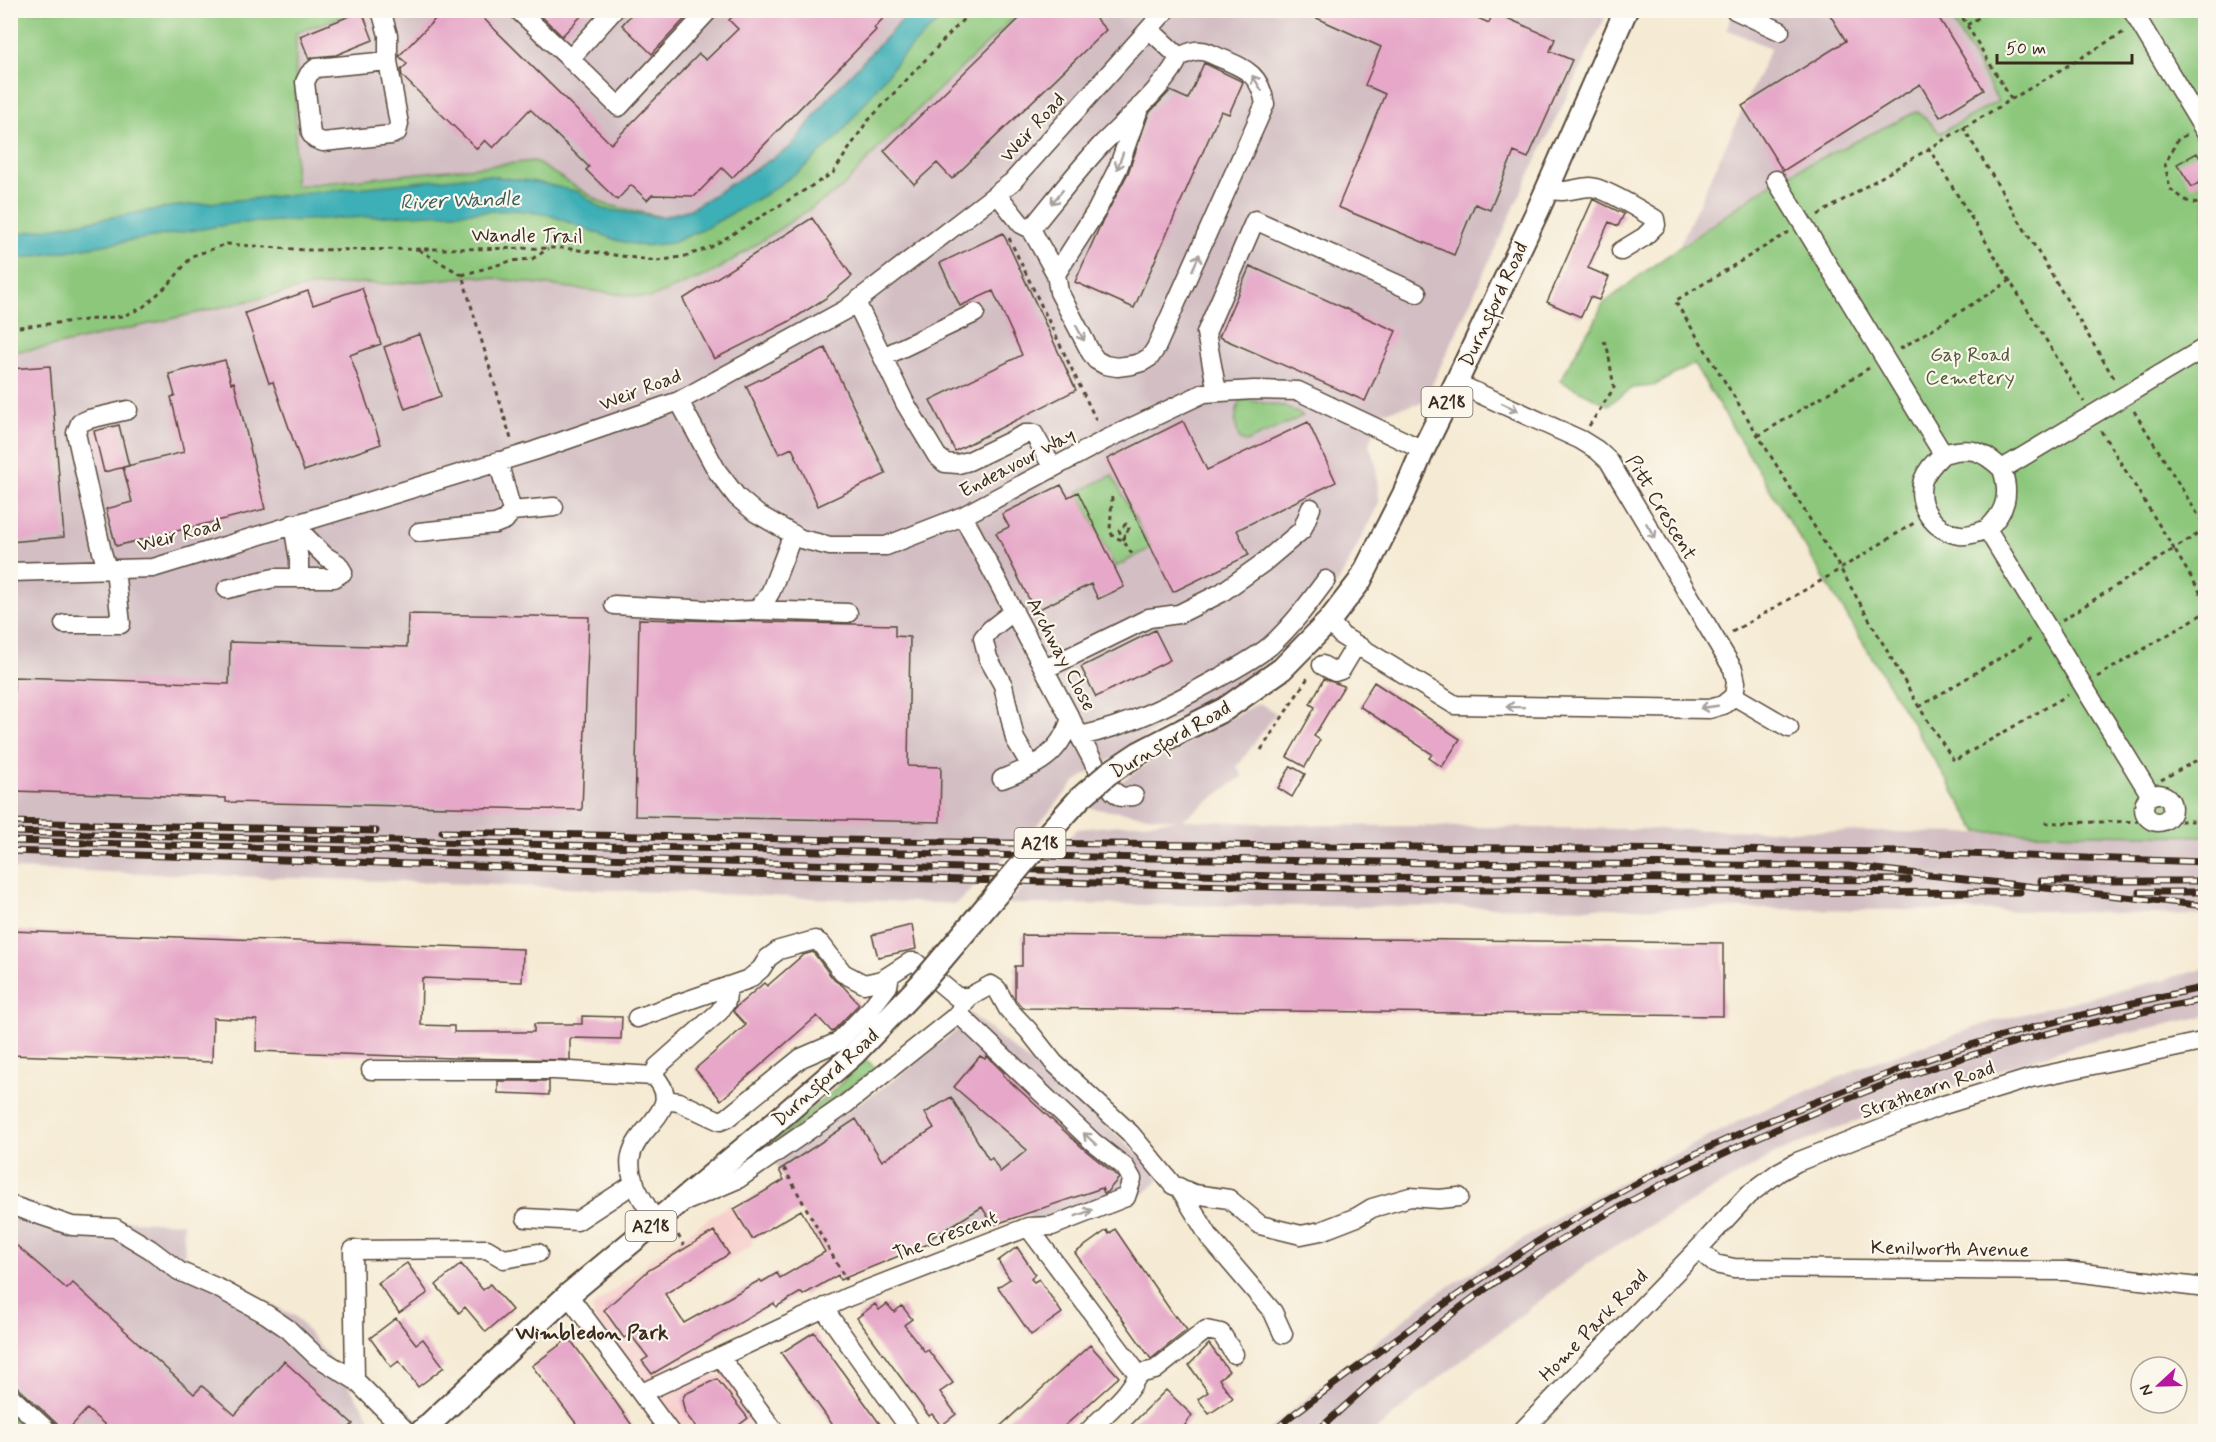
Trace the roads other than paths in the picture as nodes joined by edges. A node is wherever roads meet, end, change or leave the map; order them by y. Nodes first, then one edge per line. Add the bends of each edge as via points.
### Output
1 (381, 10) edge
2 (518, 10) edge
3 (614, 10) edge
4 (709, 10) edge
5 (1166, 10) edge
6 (1626, 10) edge
7 (1735, 10) edge
8 (2135, 16) edge
9 (1150, 30) junction
10 (1780, 31) dead end
11 (1179, 57) junction
12 (570, 59) junction
13 (388, 61) junction
14 (1140, 106) junction
15 (2203, 129) edge
16 (1776, 180) dead end
17 (1547, 189) junction
18 (997, 194) junction
19 (1030, 229) junction
20 (1621, 251) dead end
21 (1056, 274) junction
22 (1418, 293) dead end
23 (856, 302) junction
24 (975, 313) dead end
25 (2205, 347) edge
26 (884, 357) junction
27 (1456, 383) junction
28 (1217, 392) junction
29 (679, 401) junction
30 (128, 410) dead end
31 (1423, 450) junction
32 (1943, 454) junction
33 (498, 461) junction
34 (1053, 468) junction
35 (2002, 469) junction
36 (554, 507) dead end
37 (1311, 508) dead end
38 (512, 511) junction
39 (963, 516) junction
40 (293, 524) junction
41 (1987, 529) junction
42 (419, 532) dead end
43 (792, 534) junction
44 (111, 569) junction
45 (10, 572) edge
46 (299, 578) junction
47 (1326, 580) dead end
48 (227, 589) dead end
49 (614, 604) dead end
50 (755, 610) junction
51 (1014, 611) junction
52 (848, 613) dead end
53 (1329, 621) junction
54 (64, 624) dead end
55 (1356, 645) junction
56 (1318, 667) road end
57 (1044, 669) junction
58 (1734, 696) junction
59 (1071, 719) junction
60 (1789, 728) dead end
61 (1080, 736) junction
62 (1031, 766) junction
63 (1002, 779) dead end
64 (1134, 796) dead end
65 (2157, 821) road end
66 (890, 975) junction
67 (728, 986) junction
68 (969, 997) junction
69 (956, 1016) junction
70 (637, 1018) dead end
71 (2205, 1041) edge
72 (371, 1070) dead end
73 (654, 1076) junction
74 (665, 1100) junction
75 (635, 1183) junction
76 (1179, 1187) junction
77 (1459, 1197) dead end
78 (10, 1205) edge
79 (674, 1207) junction
80 (526, 1218) dead end
81 (656, 1222) junction
82 (1028, 1227) junction
83 (1698, 1249) junction
84 (538, 1253) dead end
85 (2205, 1288) edge
86 (568, 1295) junction
87 (825, 1307) junction
88 (1283, 1335) dead end
89 (1234, 1354) dead end
90 (721, 1358) junction
91 (1138, 1374) junction
92 (355, 1380) junction
93 (642, 1394) junction
94 (10, 1396) edge
95 (49, 1431) edge
96 (407, 1431) edge
97 (421, 1431) edge
98 (670, 1431) edge
99 (776, 1431) edge
100 (912, 1431) edge
101 (1088, 1431) edge
102 (1521, 1431) edge

1 - 13 street via 388,35
2 - 12 street
3 - 12 street
4 - 12 street via 619,107
5 - 9 street, Weir Road
6 - 17 main road, Durnsford Road / A218
7 - 10 street
8 - 15 street
9 - 11 street
9 - 18 street, Weir Road
11 - 14 street
21 -> 11 street via 1059,292 1096,360 1117,367 1150,357 1265,104 1263,91 1248,70 1202,51
13 - 13 street via 316,68 309,74 305,82 311,134 315,139 322,142 397,132
14 -> 19 street via 1100,146
14 -> 21 street via 1103,199
16 - 32 street
17 - 20 street via 1564,192 1592,187 1655,219 1656,225 1644,237
17 - 27 main road, Durnsford Road / A218
18 - 19 street via 1021,224
18 - 23 street, Weir Road
19 - 21 street
22 - 28 street via 1255,220 1206,333
23 - 26 street
23 - 29 street, Weir Road
24 - 26 street
25 - 35 street
26 - 34 street via 905,403 945,463 969,461 1025,434 1034,435
27 - 31 main road, Durnsford Road / A218
27 -> 58 street, Pitt Crescent via 1581,440 1609,461 1733,669
28 - 31 street, Endeavour Way via 1298,390
28 - 34 street, Endeavour Way via 1204,393
29 - 33 street, Weir Road
29 - 43 street, Endeavour Way via 717,471 737,497
30 - 44 street via 89,419 80,423 76,433 102,552
31 - 53 main road, Durnsford Road / A218 via 1360,581
32 - 35 street via 1974,450
32 - 41 street via 1930,466 1923,481 1927,514 1947,532 1961,535
33 - 38 street
33 - 40 street, Weir Road
34 - 39 street, Endeavour Way
35 - 41 street via 2006,502 1997,521
36 - 38 street
37 - 57 street via 1302,530 1221,593 1179,614 1149,618
38 - 42 street via 495,524
39 - 43 street, Endeavour Way via 886,546 830,546
39 - 51 street, Archway Close
40 - 44 street, Weir Road via 153,568
40 - 46 street
40 - 46 street via 343,572 334,578
41 - 65 street via 2149,792 2169,798 2169,816
43 - 50 street via 771,591
44 - 45 street, Weir Road
44 - 54 street via 121,624
46 - 48 street via 274,578
47 - 61 street via 1300,616 1268,647 1230,672 1174,703
49 - 50 street
50 - 52 street
51 - 57 street, Archway Close
51 - 62 street via 983,638 988,658 1003,685 1015,739
53 - 55 street
53 - 79 main road, Durnsford Road / A218, bridge via 1282,669 1226,709 1139,753 1080,798 905,1002 854,1054
55 - 56 street via 1341,670
58 -> 55 street via 1709,709 1455,705
57 - 59 street, Archway Close
58 - 60 street
59 - 61 street, Archway Close
59 - 62 street via 1066,735 1053,752
61 - 64 street, Archway Close via 1113,791 1121,797
62 - 63 street
66 - 67 street via 864,984 843,973 815,940 779,950 749,979
66 - 68 street via 915,962 957,997
66 - 74 street via 888,986 871,1008 838,1042 801,1058 727,1118 720,1121 679,1102
67 - 70 street
67 - 73 street via 726,1002 719,1012 657,1067
68 - 69 street
68 - 76 street via 991,986 997,989 1008,1009 1054,1063 1130,1132 1173,1185
69 - 79 street via 842,1107 738,1179
82 -> 69 street via 1052,1226 1126,1197 1132,1179 1125,1167 962,1017
71 - 83 street, Strathearn Road via 2032,1078 1940,1106 1797,1162 1748,1195
72 - 73 street via 554,1070
73 - 74 street via 663,1085
74 - 75 street via 635,1145 631,1157
75 - 80 street via 577,1221
75 - 81 street
76 - 77 street via 1194,1194 1229,1199 1260,1225 1301,1235 1410,1197
76 - 88 street via 1210,1238 1273,1312
78 - 92 street via 72,1226 115,1228 179,1271 266,1314 316,1356
79 - 81 main road, Durnsford Road / A218
81 - 86 main road, Durnsford Road / A218
82 - 87 street, The Crescent
82 - 91 street, The Crescent
83 - 85 street, Kenilworth Avenue via 1715,1264 1734,1268 2066,1271
83 - 102 street, Home Park Road
84 - 92 street via 504,1259 487,1249 353,1250
86 - 93 street
86 - 97 main road, Durnsford Road / A218
87 - 90 street, The Crescent
87 - 100 street
89 - 91 street via 1221,1333 1206,1330 1155,1370
90 - 93 street, The Crescent
90 - 99 street
91 - 101 street
92 - 96 street
93 - 98 street
94 - 95 street

